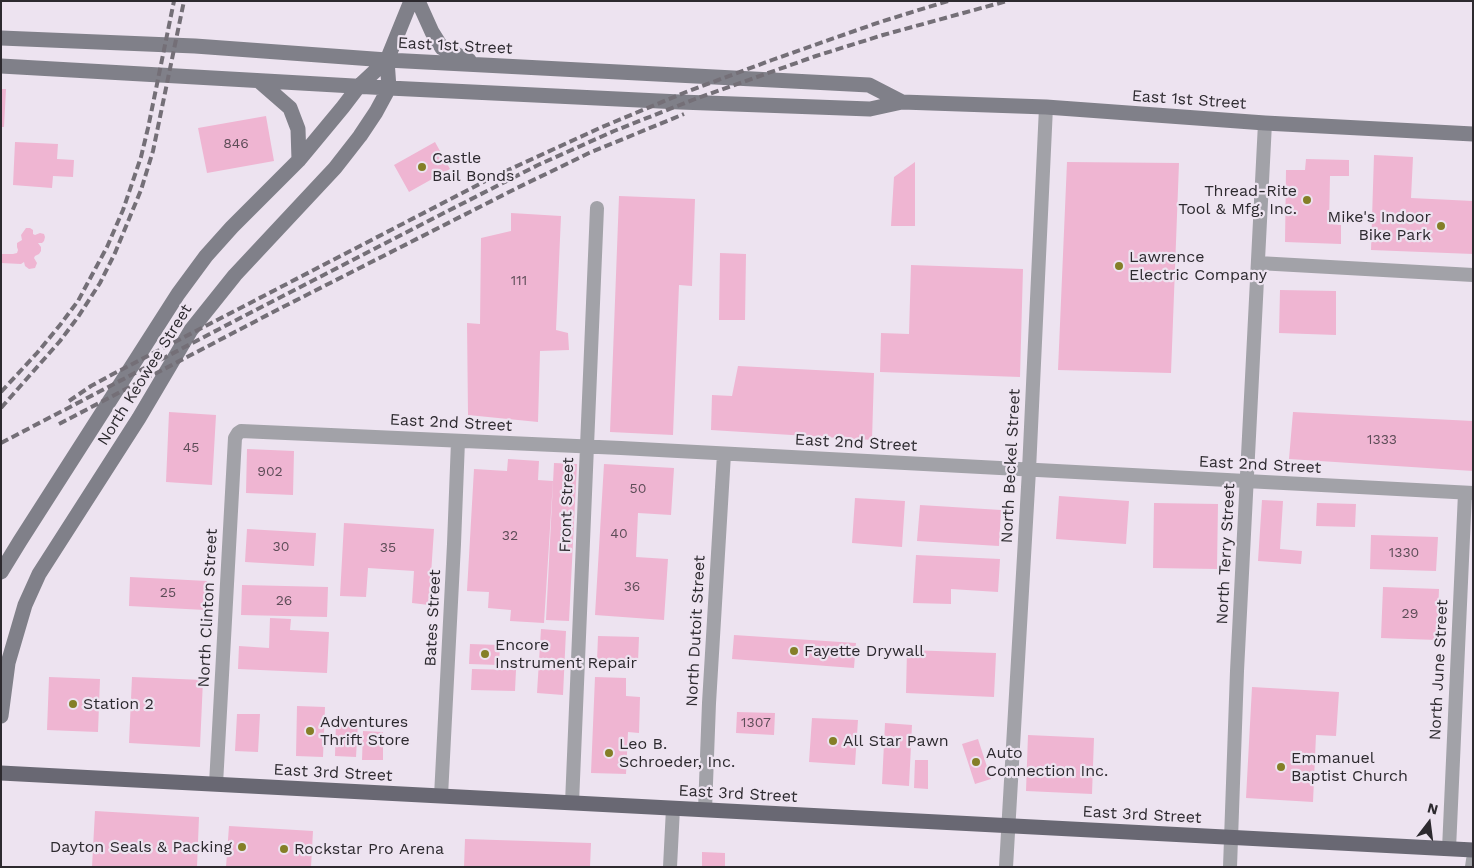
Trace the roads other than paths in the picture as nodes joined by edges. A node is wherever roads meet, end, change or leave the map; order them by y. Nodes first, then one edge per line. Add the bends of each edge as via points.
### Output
1 (412, 1) edge
2 (418, 1) edge
3 (1, 38) edge
4 (387, 60) junction
5 (480, 65) junction
6 (1, 66) edge
7 (260, 81) junction
8 (359, 86) junction
9 (389, 88) junction
10 (902, 102) junction
11 (1046, 107) junction
12 (1265, 123) junction
13 (1473, 134) edge
14 (299, 160) junction
15 (597, 208) dead end
16 (1258, 263) junction
17 (1473, 275) edge
18 (238, 433) joint
19 (458, 441) junction
20 (587, 447) junction
21 (724, 454) junction
22 (1029, 470) junction
23 (1247, 482) junction
24 (1469, 493) edge
25 (1, 572) edge
26 (1, 716) edge
27 (1, 773) edge
28 (216, 784) junction
29 (442, 796) junction
30 (572, 803) junction
31 (673, 808) junction
32 (705, 810) junction
33 (1008, 826) junction
34 (1231, 837) junction
35 (1449, 848) junction
36 (1473, 850) edge
37 (1473, 860) edge
38 (670, 867) edge
39 (1006, 867) edge
40 (1230, 867) edge
41 (1472, 867) edge

1 - 4 main road, North Keowee Street
2 - 5 main road via 442,48
3 - 4 main road, East 1st Street via 195,46
4 - 5 main road, East 1st Street
4 - 8 main road, North Keowee Street
4 - 9 main road, North Keowee Street
5 - 10 main road, East 1st Street via 869,85
6 - 7 main road, East 1st Street
7 - 8 main road, East 1st Street
7 - 14 main road via 290,108 298,129
8 - 9 main road, East 1st Street
8 - 14 main road, North Keowee Street
9 - 10 main road, East 1st Street via 870,109
9 - 26 main road, North Keowee Street via 360,136 335,168 235,275 191,330 39,574 25,605 8,663
10 - 11 main road, East 1st Street
11 - 12 main road, East 1st Street
11 - 22 street, North Beckel Street
12 - 13 main road, East 1st Street
12 - 16 street, North Terry Street
14 - 25 main road, North Keowee Street via 232,227 178,294
15 - 20 street, Front Street
16 - 17 street
16 - 23 street, North Terry Street
18 - 19 street, East 2nd Street via 241,430
18 - 28 street, North Clinton Street via 235,438
19 - 20 street, East 2nd Street
19 - 29 street, Bates Street
20 - 21 street, East 2nd Street
20 - 30 street, Front Street
21 - 22 street, East 2nd Street
21 - 32 street, North Dutoit Street
22 - 23 street, East 2nd Street
22 - 33 street, North Beckel Street
23 - 24 street, East 2nd Street
23 - 34 street, North Terry Street
24 - 35 street, North June Street
27 - 28 main road, East 3rd Street
28 - 29 main road, East 3rd Street
29 - 30 main road, East 3rd Street
30 - 31 main road, East 3rd Street
31 - 32 main road, East 3rd Street
31 - 38 street
32 - 33 main road, East 3rd Street
33 - 34 main road, East 3rd Street
33 - 39 street, North Beckel Street
34 - 35 main road, East 3rd Street
34 - 40 street, North Terry Street
35 - 36 main road, East 3rd Street
37 - 41 street

